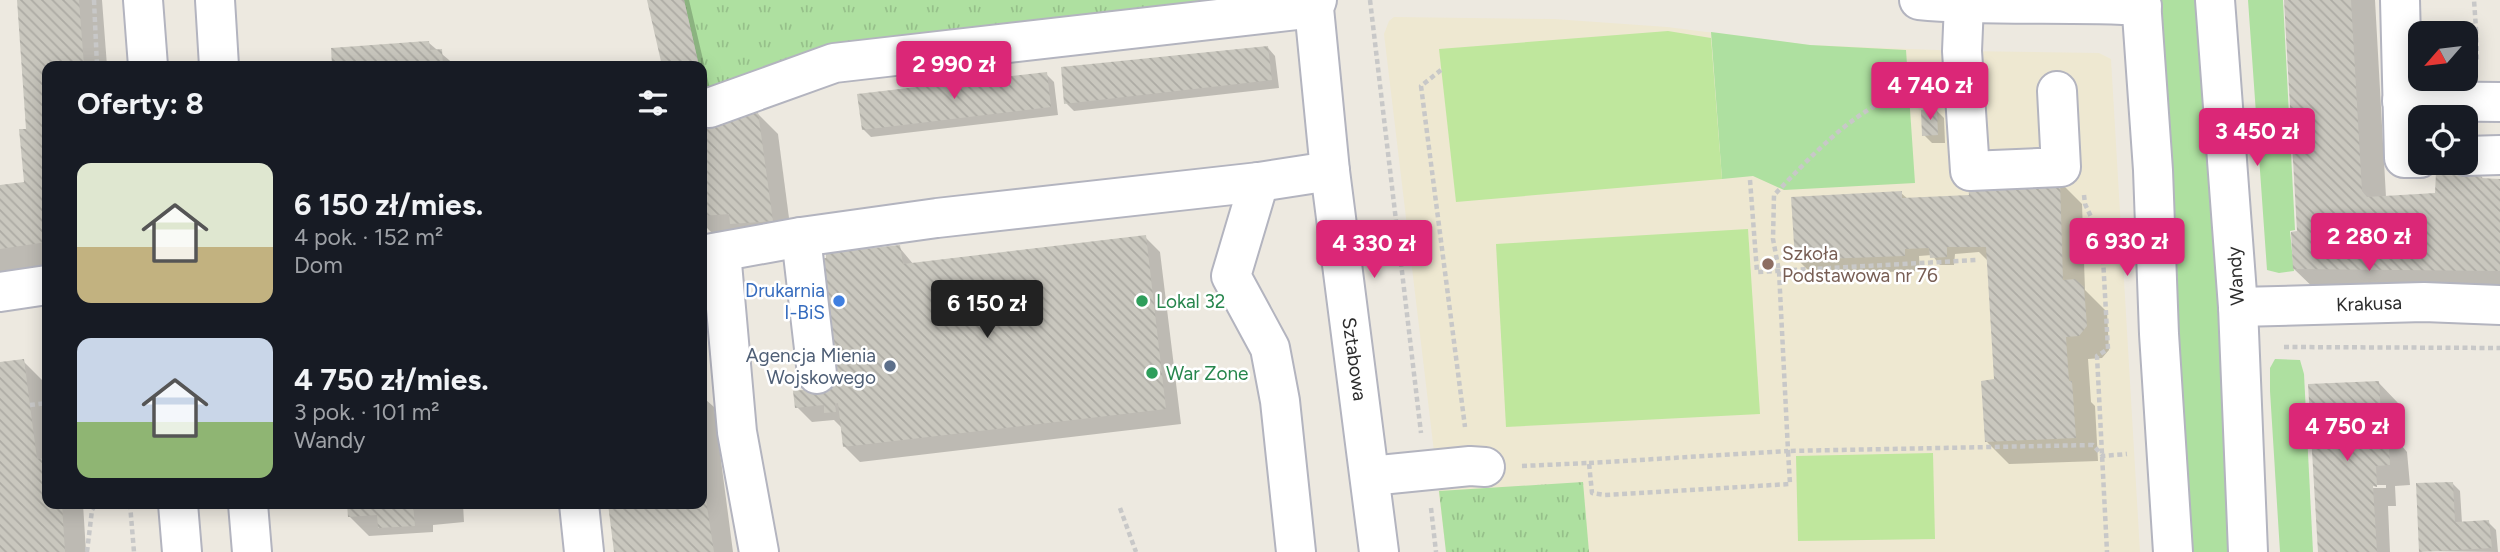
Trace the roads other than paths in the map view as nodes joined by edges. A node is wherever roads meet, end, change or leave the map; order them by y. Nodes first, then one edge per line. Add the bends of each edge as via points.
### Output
1 (143, 0) edge
2 (215, 0) edge
3 (1919, 0) edge
4 (2215, 0) edge
5 (2141, 3) edge
6 (1316, 4) edge
7 (1964, 4) junction
8 (2401, 16) edge
9 (148, 61) edge
10 (219, 61) edge
11 (2057, 91) dead end
12 (2402, 101) junction
13 (2500, 102) edge
14 (709, 108) dead end
15 (2500, 155) edge
16 (2478, 156) edge
17 (2408, 158) edge
18 (1330, 171) junction
19 (1259, 182) junction
20 (801, 237) junction
21 (712, 254) edge
22 (42, 286) edge
23 (0, 292) edge
24 (2500, 305) edge
25 (2238, 307) junction
26 (817, 374) dead end
27 (1477, 467) road end
28 (1370, 476) junction
29 (178, 509) edge
30 (248, 509) edge
31 (580, 509) edge
32 (182, 552) edge
33 (252, 552) edge
34 (584, 552) edge
35 (759, 552) edge
36 (1296, 552) edge
37 (1379, 552) edge
38 (2173, 552) edge
39 (2248, 552) edge

1 - 9 street
2 - 10 street
3 - 7 street
4 - 25 street, Wandy
5 - 7 street
5 - 38 street
6 - 14 street via 834,63
6 - 18 street, Sztabowa
7 - 11 street via 1962,51 1970,171 2062,167
8 - 12 street
12 - 13 street
12 - 17 street via 2404,158
15 - 16 street
18 - 19 street
18 - 28 street, Sztabowa
19 - 20 street
19 - 36 street via 1231,276 1270,348
20 - 21 street
20 - 26 street
21 - 35 street
22 - 23 street
24 - 25 street, Krakusa via 2424,302
25 - 39 street, Wandy
27 - 28 street
28 - 37 street, Sztabowa
29 - 32 street
30 - 33 street
31 - 34 street

